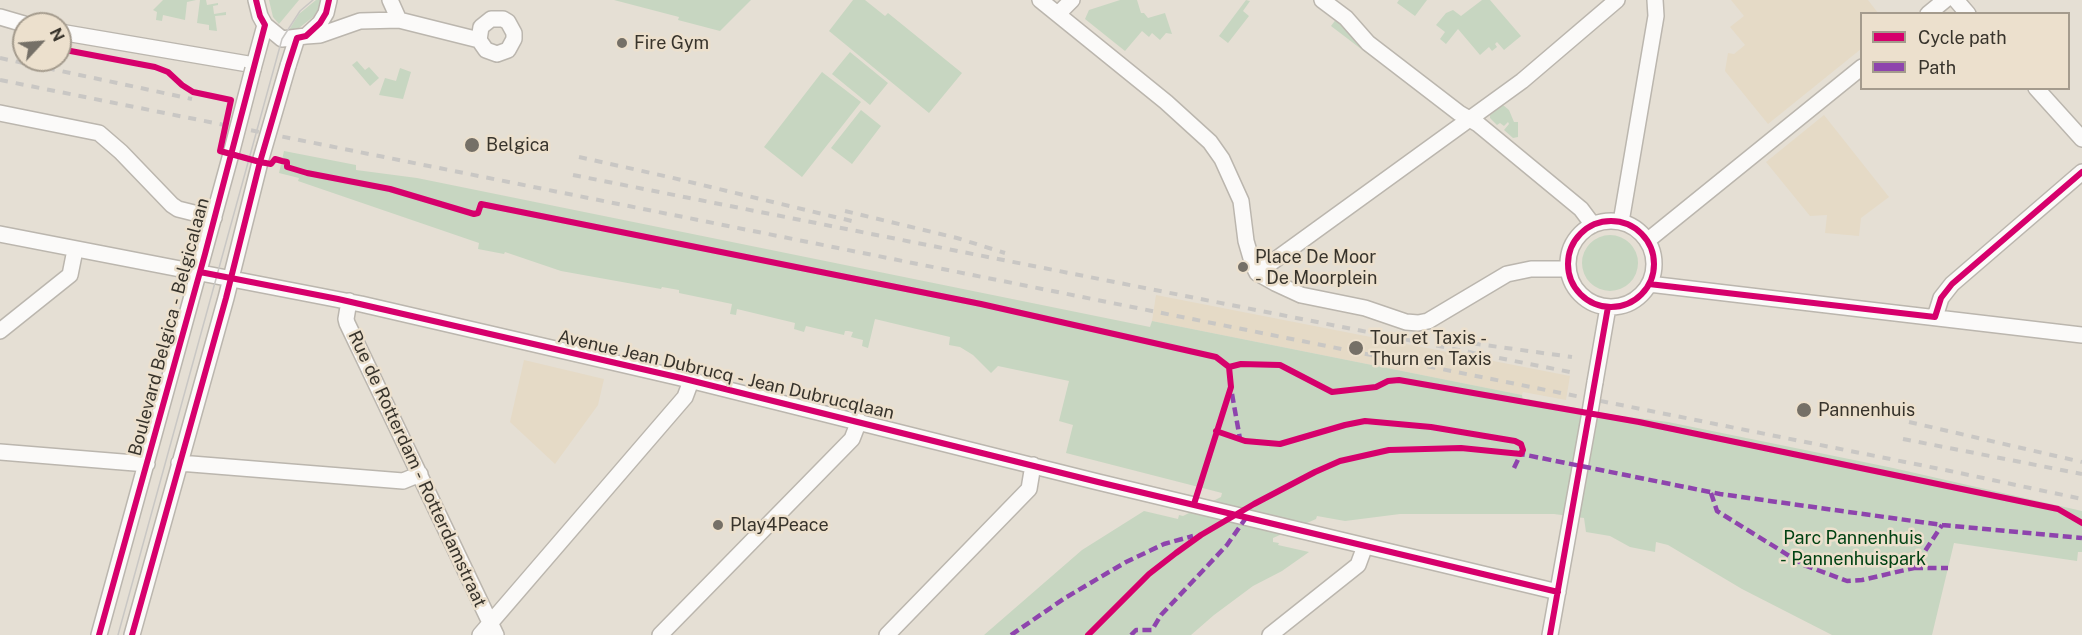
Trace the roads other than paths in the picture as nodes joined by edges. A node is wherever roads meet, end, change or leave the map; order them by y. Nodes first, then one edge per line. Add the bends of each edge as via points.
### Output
1 (256, 0) edge
2 (390, 0) edge
3 (1040, 0) edge
4 (1072, 0) edge
5 (1322, 0) edge
6 (1617, 0) edge
7 (1655, 0) edge
8 (1945, 0) edge
9 (1956, 0) edge
10 (332, 1) edge
11 (1930, 12) edge
12 (1966, 12) edge
13 (1058, 14) junction
14 (399, 20) junction
15 (265, 25) junction
16 (72, 34) edge
17 (302, 37) junction
18 (479, 40) dead end
19 (254, 67) junction
20 (1860, 69) edge
21 (2038, 90) edge
22 (0, 113) edge
23 (1470, 119) junction
24 (2082, 139) edge
25 (2082, 172) edge
26 (214, 218) junction
27 (1621, 222) junction
28 (1593, 225) junction
29 (0, 234) edge
30 (1647, 241) junction
31 (75, 249) junction
32 (1568, 269) junction
33 (200, 272) junction
34 (1257, 273) junction
35 (231, 278) junction
36 (1649, 284) junction
37 (350, 301) junction
38 (1608, 306) junction
39 (1935, 317) junction
40 (0, 331) edge
41 (2082, 335) edge
42 (691, 381) junction
43 (859, 421) junction
44 (0, 452) edge
45 (179, 463) junction
46 (147, 464) junction
47 (1033, 465) junction
48 (420, 474) junction
49 (1365, 546) junction
50 (1558, 592) junction
51 (489, 631) edge
52 (99, 635) edge
53 (132, 635) edge
54 (660, 635) edge
55 (886, 635) edge
56 (1270, 635) edge
57 (1550, 635) edge

1 - 15 street
2 - 14 street
3 - 13 street
4 - 13 street
5 - 23 street via 1346,18 1368,43
6 - 23 street via 1522,81
7 - 27 street via 1656,16
8 - 11 street
9 - 12 street
10 - 17 street via 320,23
13 - 34 street via 1210,142 1240,201 1248,250
14 - 17 street via 360,21
14 - 18 street
15 - 17 street via 282,39
15 - 19 street, Boulevard Belgica - Belgicalaan
16 - 19 street
17 - 35 street, bridge via 288,66
19 - 26 street, Boulevard Belgica - Belgicalaan, bridge
20 - 30 street
21 - 24 street
22 - 26 street via 99,133 178,209
23 - 28 street via 1581,209
23 - 34 street
25 - 39 street via 1952,284 1941,298
26 - 33 street, Boulevard Belgica - Belgicalaan
27 - 28 street
27 - 30 street
28 - 32 street via 1574,242
29 - 31 street, Avenue Jean Dubrucq - Jean Dubrucqlaan
30 - 36 street via 1653,267
31 - 33 street, Avenue Jean Dubrucq - Jean Dubrucqlaan
31 - 40 street via 70,275
32 - 34 street via 1531,269 1507,274 1428,321 1418,323 1301,295
32 - 38 street via 1586,299
33 - 35 street, Avenue Jean Dubrucq - Jean Dubrucqlaan
33 - 46 street, Boulevard Belgica - Belgicalaan
35 - 37 street, Avenue Jean Dubrucq - Jean Dubrucqlaan
35 - 45 street
36 - 38 street via 1628,303
36 - 39 street
37 - 42 street, Avenue Jean Dubrucq - Jean Dubrucqlaan
37 - 48 street, Rue de Rotterdam - Rotterdamstraat via 347,323
38 - 50 street, bridge
39 - 41 street
42 - 43 street, Avenue Jean Dubrucq - Jean Dubrucqlaan
42 - 51 street via 685,397
43 - 47 street, Avenue Jean Dubrucq - Jean Dubrucqlaan
43 - 54 street via 852,439
44 - 46 street
45 - 48 street via 403,481
45 - 53 street
46 - 52 street, Boulevard Belgica - Belgicalaan
47 - 49 street, Avenue Jean Dubrucq - Jean Dubrucqlaan
47 - 55 street via 1029,489
48 - 51 street, Rue de Rotterdam - Rotterdamstraat
49 - 50 street, Avenue Jean Dubrucq - Jean Dubrucqlaan
49 - 56 street via 1358,565
50 - 57 street

